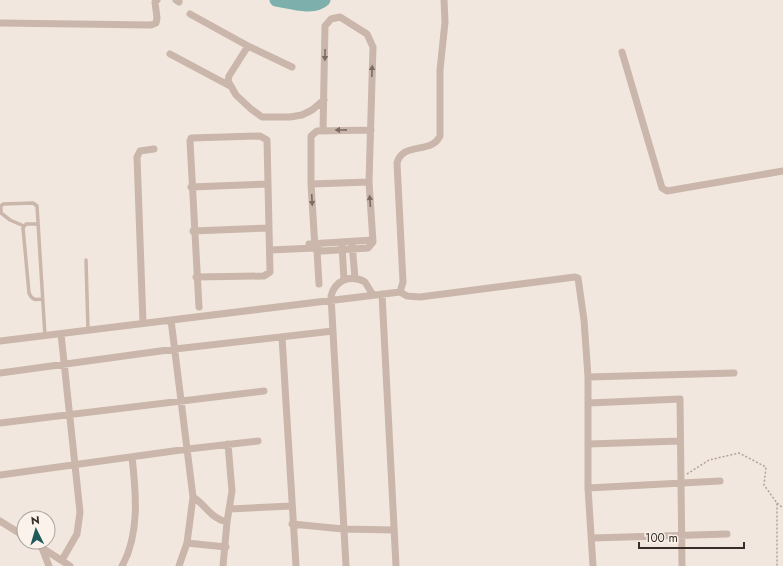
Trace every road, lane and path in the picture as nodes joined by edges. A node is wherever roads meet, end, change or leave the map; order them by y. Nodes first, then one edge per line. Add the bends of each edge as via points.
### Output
1 (157, 0) edge
2 (444, 0) edge
3 (190, 14) dead end
4 (0, 23) edge
5 (248, 46) junction
6 (622, 52) dead end
7 (170, 54) dead end
8 (292, 67) dead end
9 (230, 86) junction
10 (324, 100) junction
11 (371, 130) junction
12 (323, 131) junction
13 (154, 149) dead end
14 (783, 171) edge
15 (369, 182) junction
16 (268, 184) junction
17 (311, 184) junction
18 (192, 187) junction
19 (38, 224) junction
20 (24, 226) junction
21 (269, 228) junction
22 (193, 231) junction
23 (352, 245) junction
24 (342, 246) junction
25 (315, 247) junction
26 (270, 248) junction
27 (86, 260) dead end
28 (196, 277) junction
29 (355, 278) junction
30 (344, 280) junction
31 (319, 284) dead end
32 (400, 292) junction
33 (382, 294) junction
34 (373, 295) junction
35 (42, 299) junction
36 (331, 300) junction
37 (198, 307) dead end
38 (171, 320) junction
39 (143, 323) junction
40 (88, 330) junction
41 (333, 331) junction
42 (61, 334) junction
43 (45, 336) junction
44 (282, 337) junction
45 (0, 341) edge
46 (175, 350) junction
47 (65, 365) junction
48 (0, 373) edge
49 (734, 373) dead end
50 (588, 377) junction
51 (264, 391) dead end
52 (182, 401) junction
53 (589, 402) junction
54 (70, 413) junction
55 (0, 423) edge
56 (258, 441) dead end
57 (680, 441) junction
58 (228, 444) junction
59 (589, 444) junction
60 (188, 449) junction
61 (132, 457) junction
62 (76, 465) junction
63 (681, 473) junction
64 (0, 474) edge
65 (720, 481) dead end
66 (681, 482) junction
67 (588, 488) junction
68 (193, 497) junction
69 (777, 503) junction
70 (291, 506) junction
71 (783, 508) edge
72 (229, 510) junction
73 (0, 521) edge
74 (227, 522) junction
75 (292, 524) junction
76 (343, 529) junction
77 (394, 530) junction
78 (16, 531) edge
79 (681, 534) junction
80 (727, 534) dead end
81 (592, 538) junction
82 (187, 543) junction
83 (226, 547) junction
84 (43, 550) edge
85 (45, 550) edge
86 (62, 560) junction
87 (49, 566) edge
88 (70, 566) edge
89 (122, 566) edge
90 (179, 566) edge
91 (223, 566) edge
92 (296, 566) edge
93 (346, 566) edge
94 (396, 566) edge
95 (593, 566) edge
96 (682, 566) edge
97 (777, 566) edge

1 - 4 street via 158,18 156,23 151,25
2 - 32 street via 440,136 431,145 404,152 399,156 397,163 403,282
3 - 5 street
5 - 8 street
5 - 9 street via 229,76
6 - 14 street via 662,188 667,191
7 - 9 street
9 - 10 street via 262,117 302,115
11 -> 10 street via 372,44 367,34 340,17 331,19 325,26
10 - 12 street
11 -> 12 street
11 - 15 street
12 - 17 street via 314,132 310,138
13 - 39 street via 140,151 137,157
15 - 17 street
23 -> 15 street via 368,248 372,244
16 - 18 street
16 - 18 street via 267,140 260,136 192,138
16 - 21 street
17 -> 25 street
18 - 22 street
19 - 20 lane
19 - 20 lane via 35,204 1,206 1,213
19 - 35 lane
20 - 35 lane via 29,293 34,300
21 - 22 street
21 - 26 street
22 - 28 street
23 - 24 street
23 - 29 street
24 - 25 street
24 - 30 street
25 - 26 street
25 - 31 street
26 - 28 street via 270,272 264,276
27 - 40 lane
28 - 37 street
29 - 30 street
29 - 34 street via 365,282
30 - 36 street via 334,288
32 - 33 street
32 - 50 street via 420,298 575,277 578,281 584,320
33 - 34 street
33 - 77 street
34 - 36 street
35 - 43 lane
36 - 38 street
36 - 41 street
38 - 39 street
38 - 46 street
39 - 40 street
40 - 42 street
41 - 44 street
41 - 76 street
42 - 43 street
42 - 47 street
43 - 45 street
44 - 46 street
44 - 70 street
46 - 47 street
46 - 52 street
47 - 48 street
47 - 54 street
49 - 50 street
50 - 53 street
51 - 52 street
52 - 54 street
52 - 60 street
53 - 57 street via 680,399
53 - 59 street
54 - 55 street
54 - 62 street
56 - 58 street
57 - 59 street
57 - 63 street
58 - 60 street
58 - 72 street via 232,491
59 - 67 street
60 - 61 street
60 - 68 street
61 - 62 street
61 - 89 street via 136,500 127,556
62 - 64 street
62 - 86 street via 80,512 77,534
63 - 66 street
63 - 69 path via 688,474 708,460 739,453 766,467 764,485
65 - 66 street
66 - 67 street
66 - 79 street
67 - 81 street
68 - 74 street via 219,520
68 - 82 street
69 - 71 path
69 - 97 path
70 - 72 street
70 - 75 street
72 - 74 street
73 - 78 street
74 - 83 street
75 - 76 street
75 - 92 street
76 - 77 street
76 - 93 street
77 - 94 street
79 - 80 street
79 - 81 street
79 - 96 street
81 - 95 street
82 - 83 street
82 - 90 street
83 - 91 street
84 - 87 street
85 - 86 street
86 - 88 street

